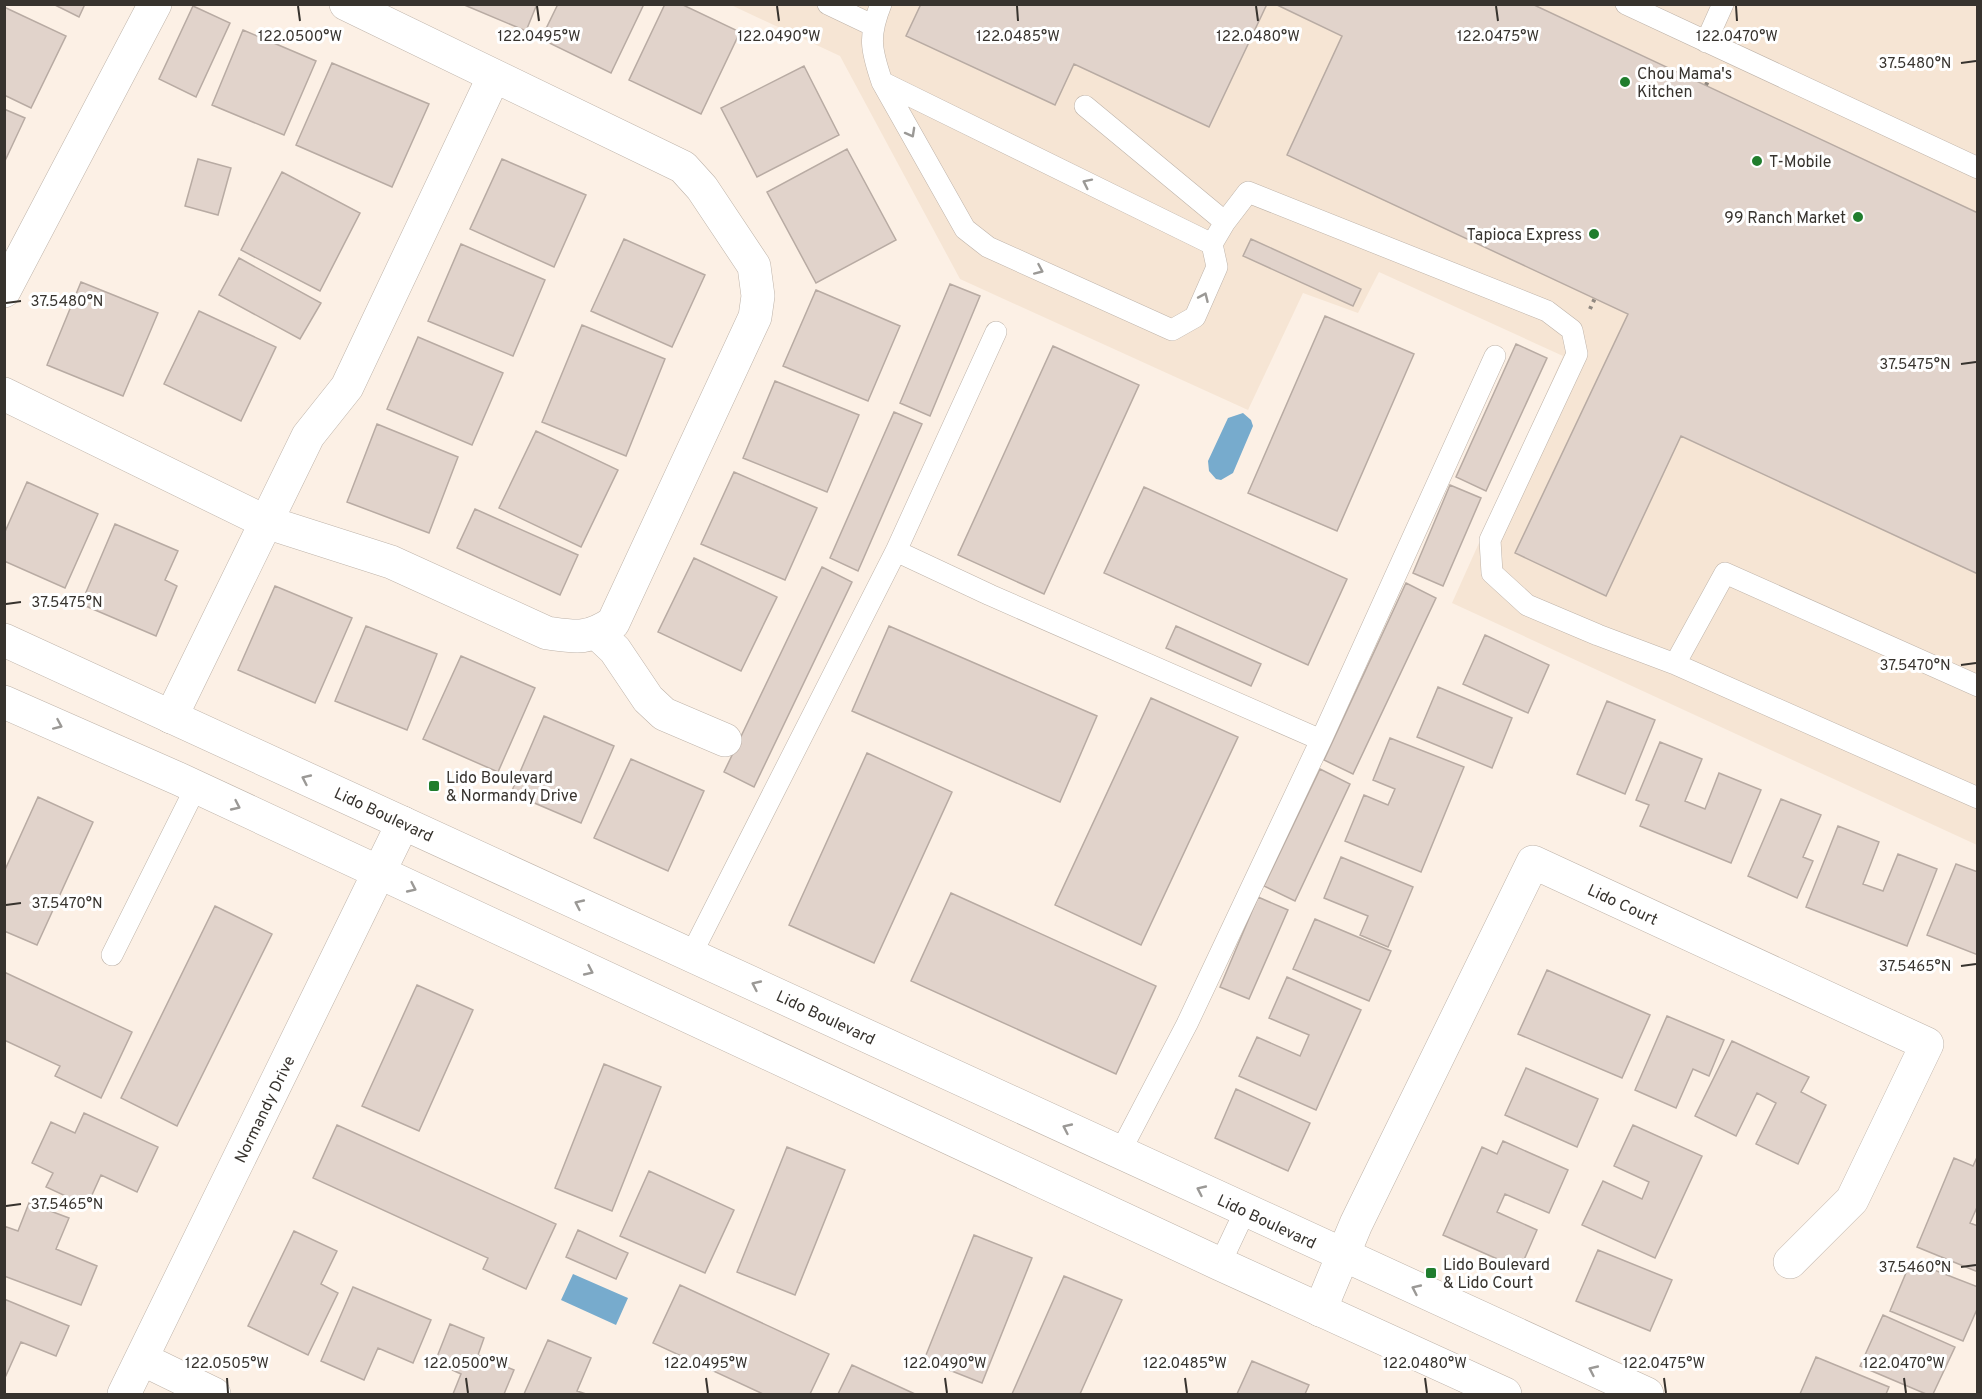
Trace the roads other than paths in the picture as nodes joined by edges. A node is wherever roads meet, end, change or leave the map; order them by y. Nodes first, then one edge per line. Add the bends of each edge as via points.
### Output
1 (155, 4) edge
2 (346, 4) edge
3 (828, 4) edge
4 (881, 4) edge
5 (1626, 4) edge
6 (1723, 4) edge
7 (872, 25) junction
8 (1706, 42) junction
9 (494, 76) junction
10 (882, 82) junction
11 (1085, 106) dead end
12 (1977, 168) edge
13 (1225, 222) junction
14 (1212, 244) junction
15 (4, 291) edge
16 (996, 332) dead end
17 (1495, 356) dead end
18 (4, 394) edge
19 (266, 522) junction
20 (896, 551) junction
21 (597, 633) junction
22 (4, 640) edge
23 (1675, 664) junction
24 (1977, 686) edge
25 (7, 710) edge
26 (171, 717) junction
27 (725, 740) dead end
28 (1321, 740) junction
29 (196, 787) junction
30 (1977, 798) edge
31 (403, 823) junction
32 (379, 873) junction
33 (112, 955) dead end
34 (691, 955) junction
35 (1120, 1152) junction
36 (1245, 1211) junction
37 (1343, 1256) junction
38 (1790, 1262) dead end
39 (1220, 1264) junction
40 (1320, 1310) junction
41 (142, 1359) junction
42 (124, 1395) edge
43 (214, 1395) edge
44 (1505, 1395) edge
45 (1647, 1395) edge

1 - 15 street
2 - 9 street
3 - 7 lane
4 - 7 lane
5 - 8 lane
6 - 8 lane
7 - 10 lane via 873,57
8 - 12 lane
9 - 19 street via 347,387 308,436
9 - 21 street via 683,167 702,188 754,266 758,296 755,317 613,623
14 -> 10 lane
10 -> 14 lane via 965,229 988,247 1172,330 1195,317 1217,267
11 - 13 lane
13 - 14 lane
13 - 23 lane via 1248,192 1547,311 1572,330 1577,354 1490,540 1492,573 1527,605
16 - 20 lane
17 - 28 lane
18 - 19 street
19 - 21 street via 391,562 547,633 575,637
19 - 26 street
20 - 28 lane
20 - 34 lane
21 - 27 street via 615,650 648,699 664,714
22 - 26 street, Lido Boulevard
23 - 24 lane via 1725,573
23 - 30 lane
25 -> 29 street
31 -> 26 street, Lido Boulevard
28 - 35 lane via 1187,1024
29 -> 32 street
29 - 33 lane
31 - 32 street, Normandy Drive
34 -> 31 street, Lido Boulevard
32 -> 39 street
32 - 41 street, Normandy Drive
35 -> 34 street, Lido Boulevard
36 -> 35 street, Lido Boulevard
36 - 37 street, Lido Boulevard
36 - 39 lane
37 - 38 street, Lido Court via 1533,862 1927,1044 1852,1200
37 - 40 street, Lido Court
45 -> 37 street, Lido Boulevard
39 - 40 street
40 - 44 street
41 - 42 street, Normandy Drive
41 - 43 street

